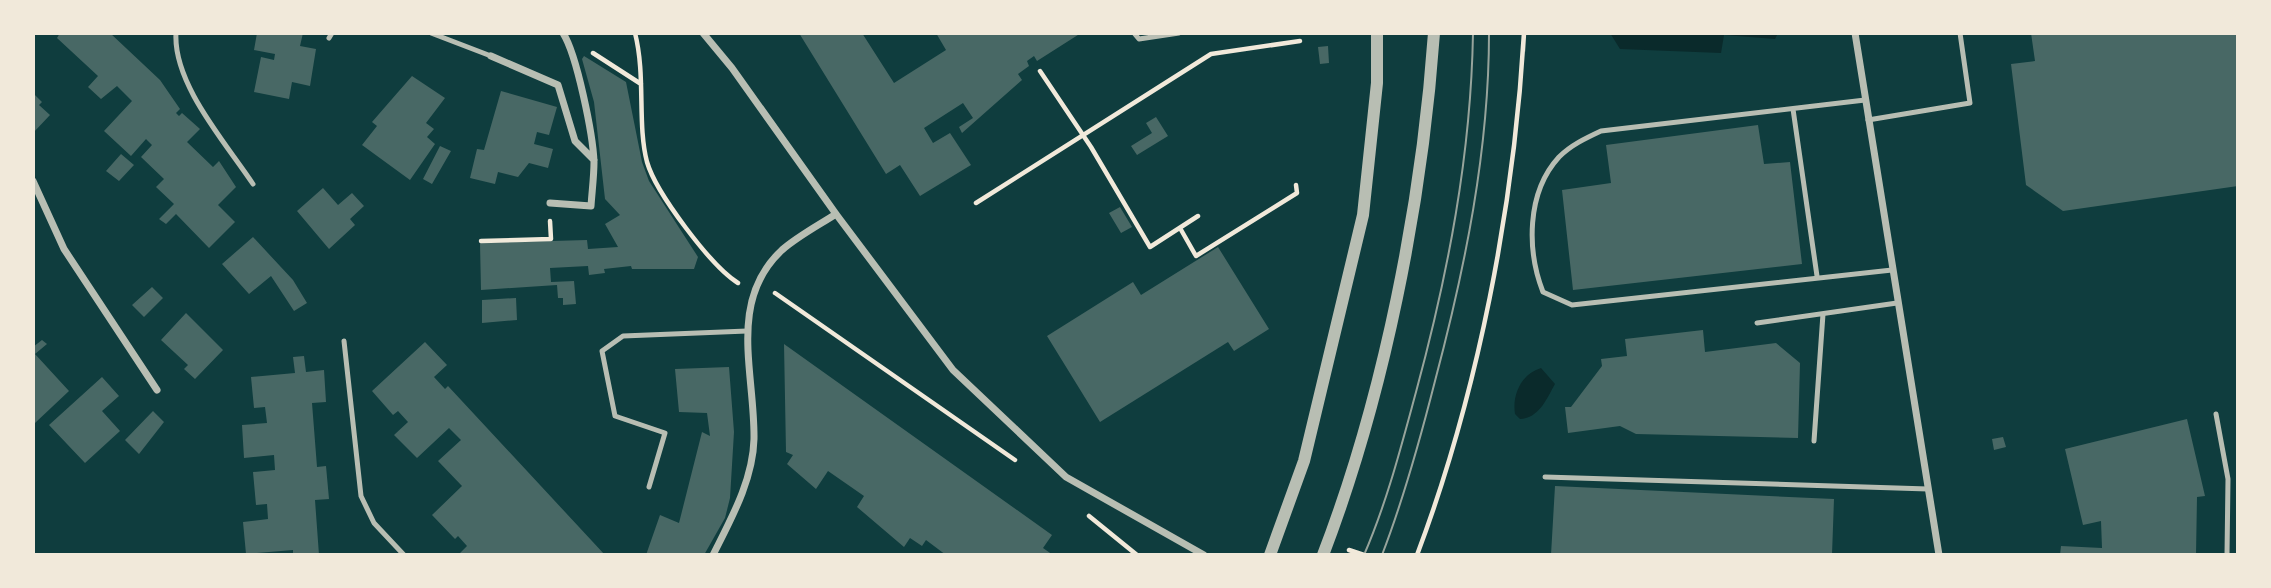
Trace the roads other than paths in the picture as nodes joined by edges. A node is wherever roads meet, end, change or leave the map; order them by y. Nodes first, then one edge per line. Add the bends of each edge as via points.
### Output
1 (176, 33) edge
2 (431, 33) edge
3 (563, 33) edge
4 (703, 33) edge
5 (1134, 33) edge
6 (1179, 33) edge
7 (1377, 33) edge
8 (1433, 33) edge
9 (1855, 33) edge
10 (1960, 33) edge
11 (491, 56) joint
12 (1865, 100) junction
13 (1793, 109) junction
14 (1868, 120) junction
15 (594, 161) junction
16 (33, 181) edge
17 (253, 184) dead end
18 (550, 203) road end
19 (836, 214) junction
20 (1892, 270) junction
21 (1817, 276) junction
22 (1897, 303) junction
23 (1823, 314) junction
24 (1757, 323) dead end
25 (747, 331) junction
26 (344, 341) dead end
27 (157, 390) dead end
28 (2216, 414) dead end
29 (1814, 440) dead end
30 (1545, 477) dead end
31 (649, 487) dead end
32 (1928, 489) junction
33 (404, 555) edge
34 (713, 555) edge
35 (1203, 555) edge
36 (1270, 555) edge
37 (1323, 555) edge
38 (1939, 555) edge
39 (2227, 555) edge

1 - 17 lane via 177,58 186,83
2 - 11 lane
3 - 15 street
4 - 19 street
5 - 6 lane via 1139,39
7 - 36 street via 1377,83 1363,215 1304,461
8 - 37 street via 1413,213 1402,266 1357,458
9 - 12 street
10 - 14 lane via 1970,103
11 - 15 street via 558,85 575,141
12 - 13 lane
12 - 14 street
13 - 21 lane
13 - 21 lane via 1601,131 1577,143 1558,158 1535,208 1534,268 1543,292 1572,304
14 - 20 street
15 - 18 street via 591,206
16 - 27 street via 64,249
19 - 25 street via 783,249 765,270 752,292
19 - 35 street via 953,370 1066,477
20 - 21 lane
20 - 22 street
22 - 23 lane
22 - 32 street
23 - 24 lane
23 - 29 lane
25 - 31 lane via 623,336 601,351 615,416 664,433
25 - 34 street via 754,441 741,499
26 - 33 lane via 361,496 374,523
28 - 39 lane via 2228,479
30 - 32 lane
32 - 38 street

